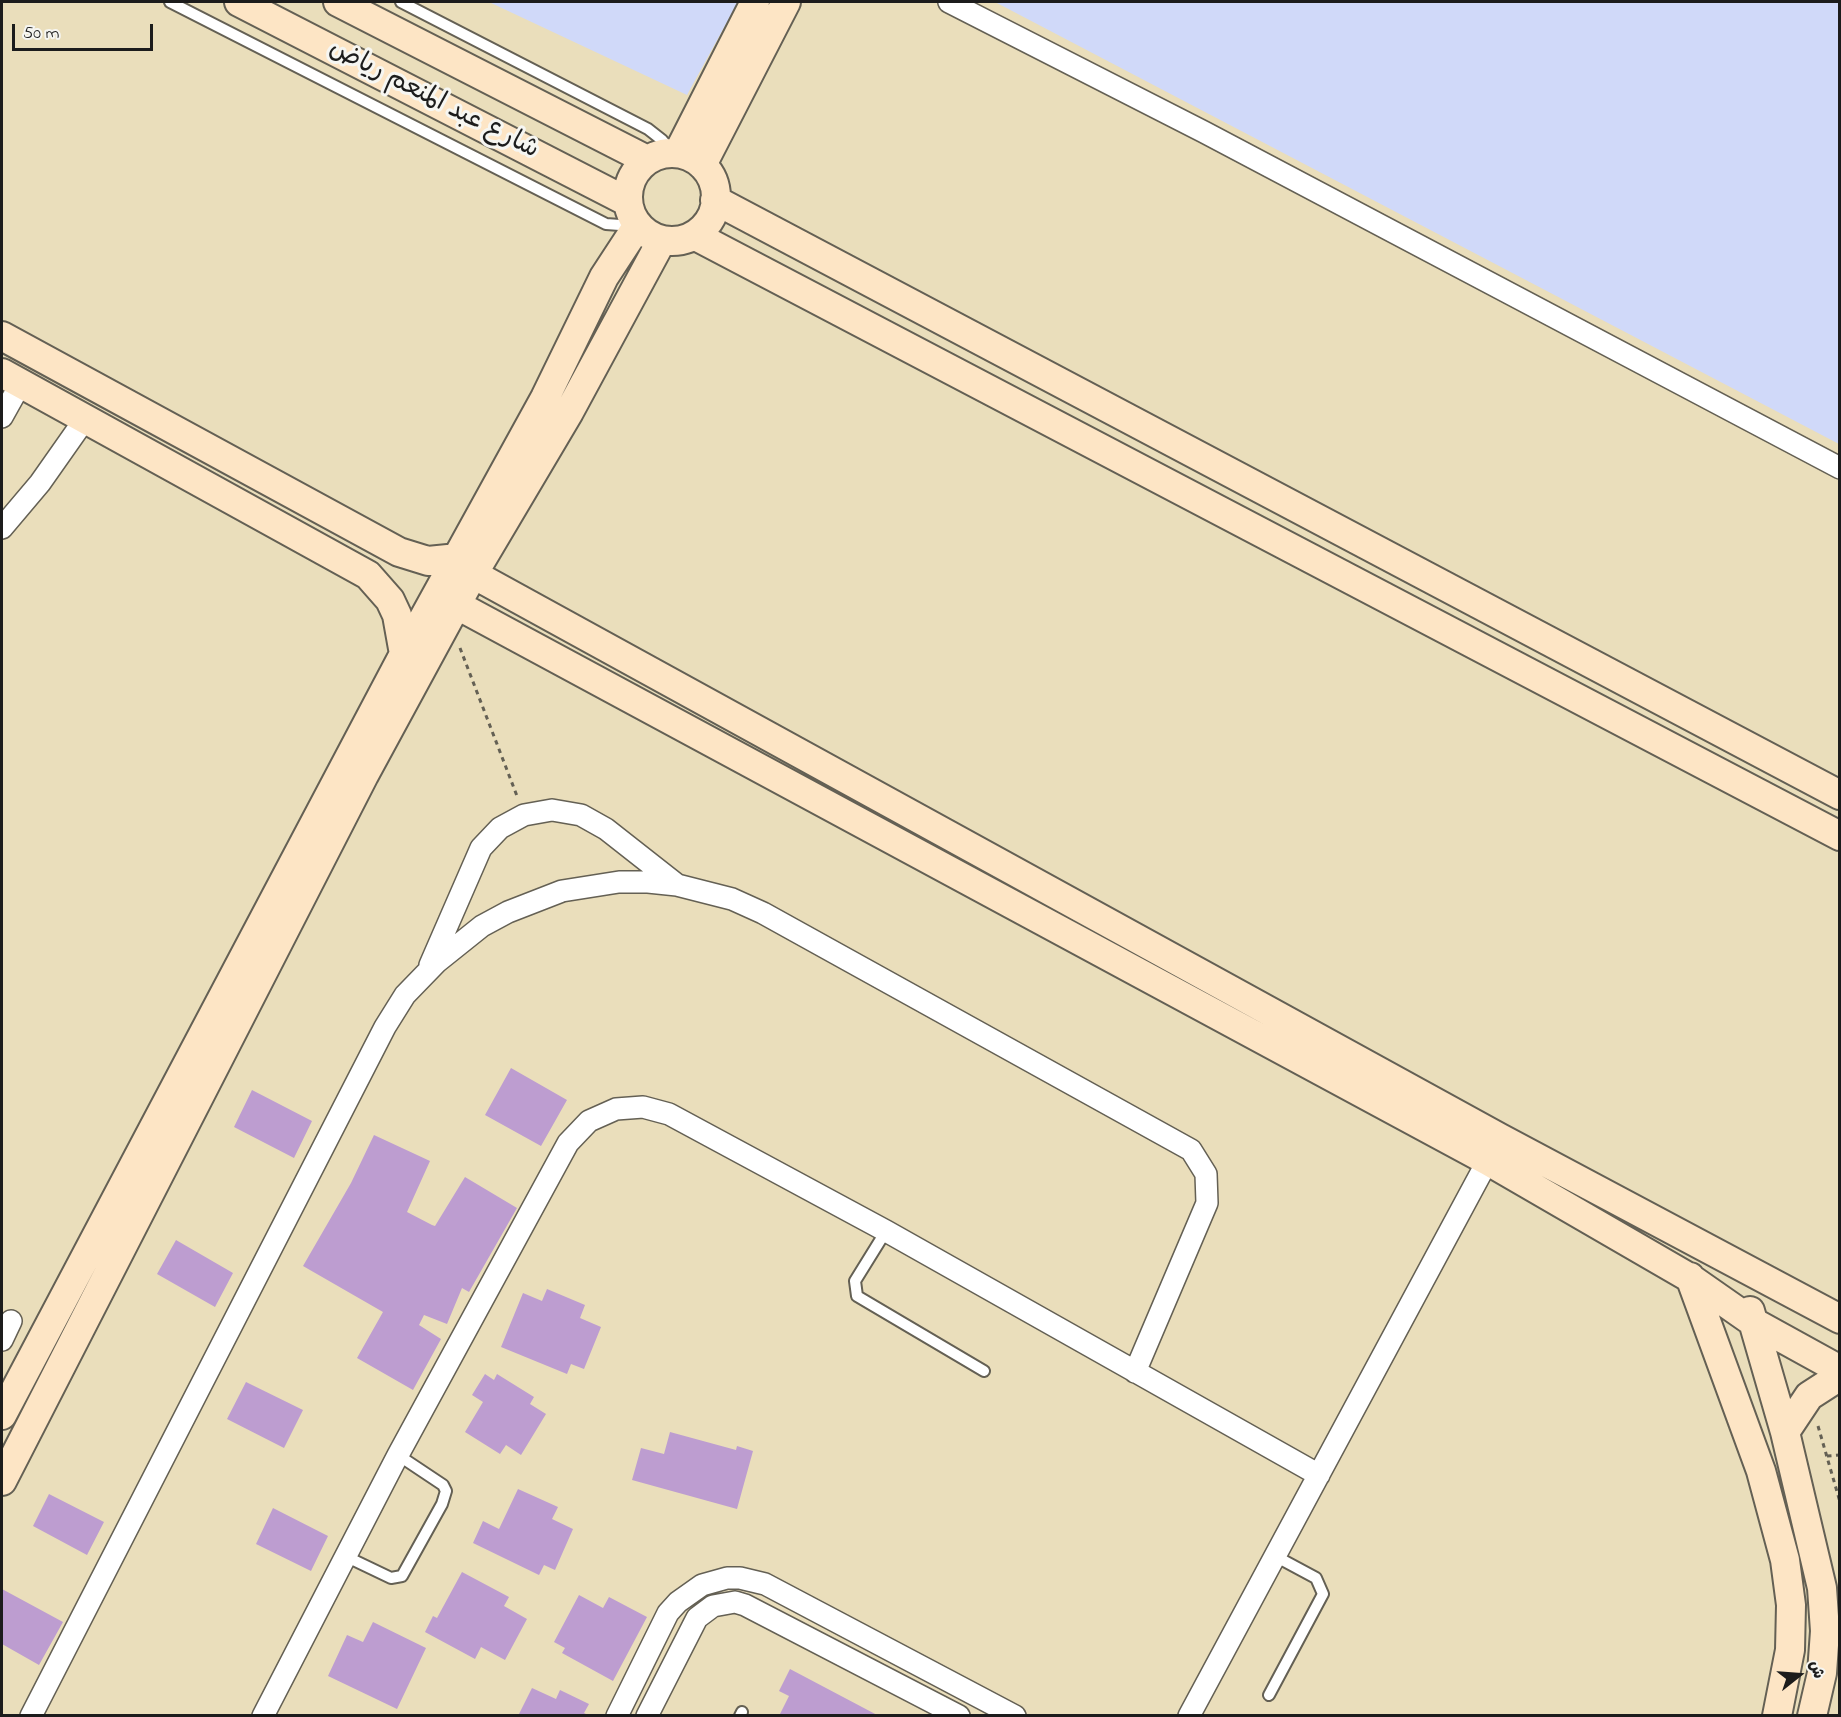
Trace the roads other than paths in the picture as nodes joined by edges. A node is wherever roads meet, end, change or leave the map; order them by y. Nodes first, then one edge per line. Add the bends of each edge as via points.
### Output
1 (170, 2) edge
2 (239, 2) edge
3 (338, 2) edge
4 (401, 2) edge
5 (755, 2) edge
6 (786, 2) edge
7 (949, 2) edge
8 (675, 158) junction
9 (715, 200) junction
10 (633, 215) junction
11 (694, 235) junction
12 (662, 240) junction
13 (859, 278) junction
14 (840, 312) junction
15 (2, 336) edge
16 (11, 378) edge
17 (557, 405) junction
18 (2, 417) edge
19 (85, 419) junction
20 (1839, 468) edge
21 (2, 528) edge
22 (385, 545) junction
23 (466, 566) junction
24 (368, 574) junction
25 (453, 612) junction
26 (404, 654) junction
27 (1611, 674) junction
28 (1595, 707) junction
29 (355, 770) junction
30 (1839, 795) edge
31 (1839, 836) edge
32 (677, 885) junction
33 (428, 972) junction
34 (1494, 1149) junction
35 (1664, 1224) junction
36 (886, 1231) junction
37 (1731, 1260) junction
38 (1690, 1278) junction
39 (1839, 1318) edge
40 (1753, 1322) junction
41 (1839, 1370) edge
42 (984, 1371) dead end
43 (1135, 1372) junction
44 (1839, 1376) edge
45 (2, 1415) edge
46 (1785, 1432) junction
47 (398, 1455) junction
48 (1319, 1475) junction
49 (2, 1481) edge
50 (345, 1556) junction
51 (1275, 1556) junction
52 (1269, 1695) dead end
53 (930, 1709) edge
54 (31, 1716) edge
55 (263, 1716) edge
56 (617, 1716) edge
57 (647, 1716) edge
58 (959, 1716) edge
59 (1015, 1716) edge
60 (1189, 1716) edge
61 (1777, 1716) edge
62 (1812, 1716) edge

1 - 10 lane via 606,224 620,225
2 - 10 street, شارع عبد المنعم رياض
3 - 8 street, شارع عبد المنعم رياض
4 - 8 lane via 648,129
5 - 8 street
6 - 8 street
7 - 20 street via 1204,132
8 - 9 street via 712,181
8 - 10 street via 632,178
9 - 11 street via 709,220
9 - 13 street
10 - 12 street via 645,232
10 - 17 street via 604,278
11 - 12 street
11 - 14 street
12 - 17 street
13 - 14 street
13 - 27 street
14 - 28 street
15 - 22 street
16 - 18 street
16 - 19 street
17 - 23 street
19 - 21 street
19 - 24 street
22 - 23 street via 413,558
22 - 24 street
23 - 25 street
23 - 26 street
23 - 34 street
24 - 26 street via 397,615
25 - 29 street
25 - 34 street
26 - 29 street
27 - 28 street
27 - 30 street
28 - 31 street
29 - 45 street
29 - 49 street
32 - 33 street via 619,882 562,891 534,900 482,926
32 - 33 street via 594,821 567,811 524,815 500,828 481,848
32 - 43 street via 732,899 763,913 1191,1150 1206,1174 1206,1203
33 - 54 street via 405,995 385,1027
34 - 35 street
34 - 38 street
34 - 48 street
35 - 37 street
35 - 38 street
36 - 42 lane via 855,1281 857,1296
36 - 43 street
36 - 47 street via 669,1114 643,1107 602,1114 589,1121 568,1143
37 - 39 street
37 - 40 street
38 - 40 street
38 - 61 street via 1761,1471 1785,1560 1791,1605 1790,1650
40 - 41 street
40 - 46 street
43 - 48 street
44 - 46 street via 1809,1396
46 - 62 street via 1822,1588 1823,1652
47 - 50 street
47 - 50 lane via 443,1485 446,1498 402,1576 391,1578
48 - 51 street
50 - 55 street
51 - 52 lane via 1317,1578 1323,1594
51 - 60 street
53 - 57 street via 735,1602 713,1606 697,1618
53 - 58 street
56 - 59 street via 678,1602 702,1585 740,1578 765,1584

